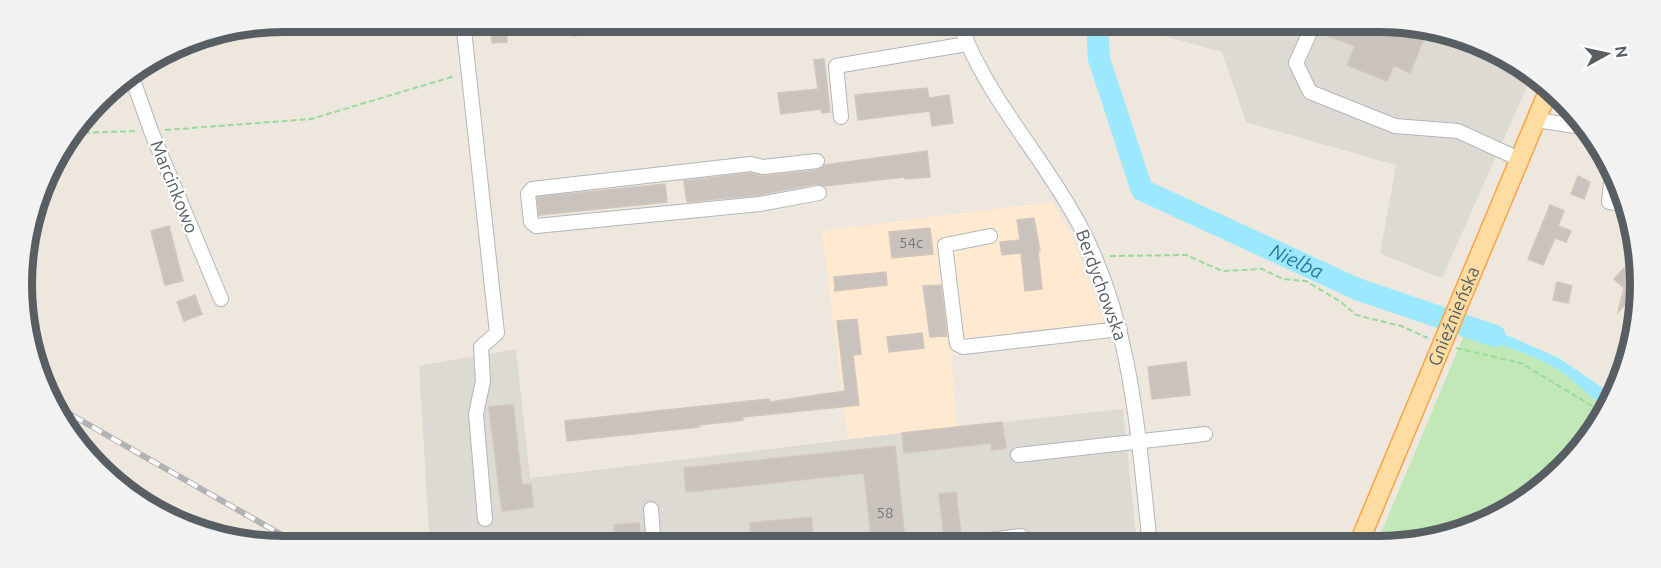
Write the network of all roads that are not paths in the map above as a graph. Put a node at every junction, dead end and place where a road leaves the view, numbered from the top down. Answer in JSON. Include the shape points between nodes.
{"nodes":[{"id":1,"x":464,"y":32,"type":"edge"},
{"id":2,"x":963,"y":32,"type":"edge"},
{"id":3,"x":1310,"y":32,"type":"edge"},
{"id":4,"x":967,"y":44,"type":"junction"},
{"id":5,"x":134,"y":81,"type":"edge"},
{"id":6,"x":1546,"y":96,"type":"edge"},
{"id":7,"x":841,"y":117,"type":"dead end"},
{"id":8,"x":1536,"y":120,"type":"junction"},
{"id":9,"x":1573,"y":126,"type":"edge"},
{"id":10,"x":1519,"y":159,"type":"junction"},
{"id":11,"x":817,"y":161,"type":"dead end"},
{"id":12,"x":1611,"y":188,"type":"edge"},
{"id":13,"x":819,"y":193,"type":"dead end"},
{"id":14,"x":1616,"y":203,"type":"edge"},
{"id":15,"x":990,"y":236,"type":"dead end"},
{"id":16,"x":221,"y":299,"type":"dead end"},
{"id":17,"x":1120,"y":329,"type":"junction"},
{"id":18,"x":1205,"y":434,"type":"dead end"},
{"id":19,"x":1139,"y":442,"type":"junction"},
{"id":20,"x":1018,"y":455,"type":"dead end"},
{"id":21,"x":651,"y":509,"type":"dead end"},
{"id":22,"x":484,"y":519,"type":"dead end"},
{"id":23,"x":653,"y":536,"type":"edge"},
{"id":24,"x":1149,"y":536,"type":"edge"},
{"id":25,"x":1362,"y":536,"type":"edge"}],
"edges":[{"from":1,"to":22,"type":"street","via":[[497,333],[481,347],[483,381],[476,414]]},
{"from":2,"to":4,"type":"street","name":"Berdychowska"},
{"from":3,"to":10,"type":"street","via":[[1296,63],[1310,92],[1395,126],[1458,131]]},
{"from":4,"to":7,"type":"street","via":[[836,66]]},
{"from":4,"to":17,"type":"street","name":"Berdychowska","via":[[995,97],[1067,202],[1094,256]]},
{"from":5,"to":16,"type":"street","name":"Marcinkowo"},
{"from":6,"to":8,"type":"main road","name":"Gnieźnieńska"},
{"from":8,"to":9,"type":"street"},
{"from":8,"to":10,"type":"main road","name":"Gnieźnieńska"},
{"from":10,"to":25,"type":"main road","name":"Gnieźnieńska","via":[[1457,309],[1447,343]]},
{"from":11,"to":13,"type":"street","via":[[763,167],[751,164],[531,189],[528,194],[531,222],[536,226],[760,204]]},
{"from":12,"to":14,"type":"street","via":[[1609,202]]},
{"from":15,"to":17,"type":"street","via":[[945,245],[957,344],[963,347]]},
{"from":17,"to":19,"type":"street","name":"Berdychowska"},
{"from":18,"to":19,"type":"street"},
{"from":19,"to":20,"type":"street"},
{"from":19,"to":24,"type":"street","name":"Berdychowska"},
{"from":21,"to":23,"type":"street"}]}
